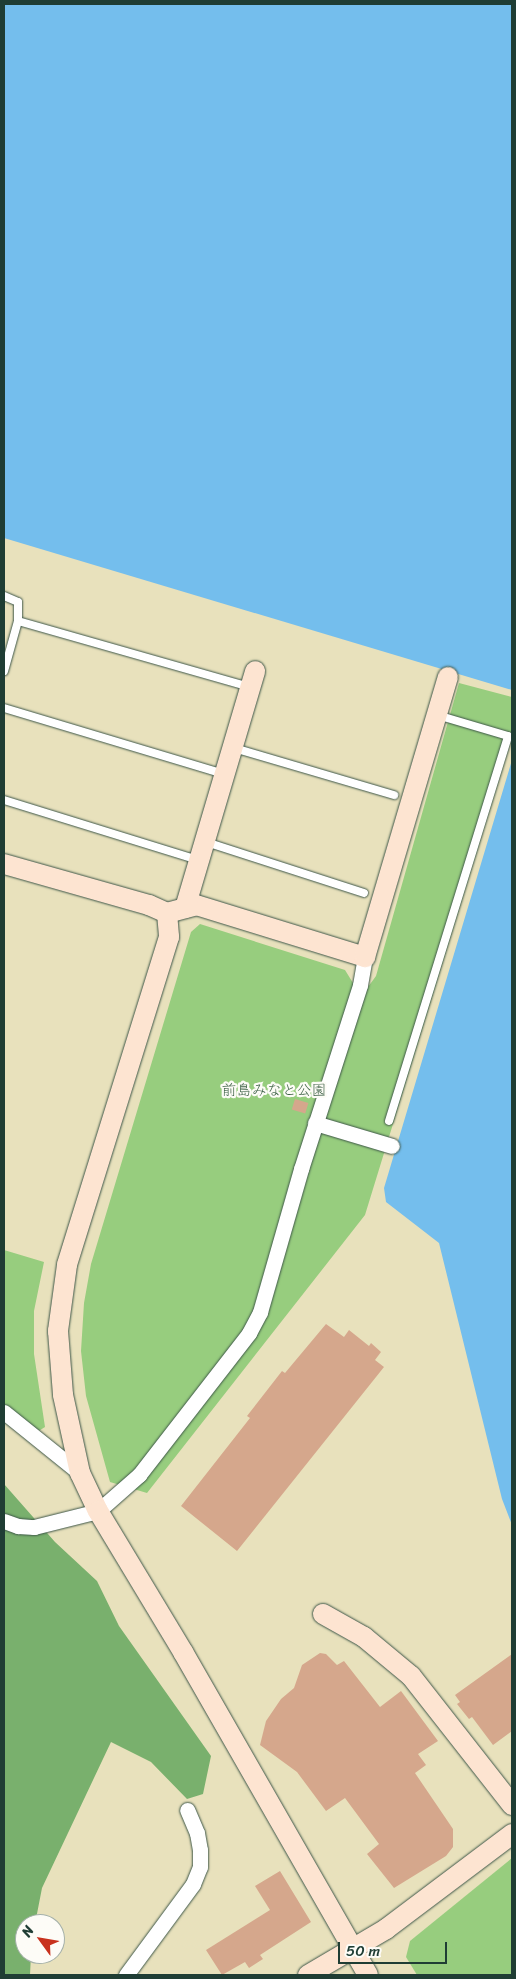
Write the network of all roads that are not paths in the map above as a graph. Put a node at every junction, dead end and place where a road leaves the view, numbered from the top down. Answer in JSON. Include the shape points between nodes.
{"nodes":[{"id":1,"x":4,"y":596,"type":"edge"},
{"id":2,"x":18,"y":621,"type":"junction"},
{"id":3,"x":4,"y":672,"type":"edge"},
{"id":4,"x":448,"y":677,"type":"dead end"},
{"id":5,"x":252,"y":679,"type":"joint"},
{"id":6,"x":4,"y":708,"type":"edge"},
{"id":7,"x":437,"y":715,"type":"junction"},
{"id":8,"x":232,"y":747,"type":"junction"},
{"id":9,"x":224,"y":774,"type":"junction"},
{"id":10,"x":394,"y":794,"type":"dead end"},
{"id":11,"x":4,"y":800,"type":"edge"},
{"id":12,"x":202,"y":851,"type":"junction"},
{"id":13,"x":4,"y":864,"type":"edge"},
{"id":14,"x":364,"y":893,"type":"dead end"},
{"id":15,"x":176,"y":910,"type":"junction"},
{"id":16,"x":365,"y":957,"type":"junction"},
{"id":17,"x":389,"y":1121,"type":"dead end"},
{"id":18,"x":316,"y":1124,"type":"junction"},
{"id":19,"x":392,"y":1146,"type":"dead end"},
{"id":20,"x":4,"y":1412,"type":"edge"},
{"id":21,"x":80,"y":1474,"type":"junction"},
{"id":22,"x":98,"y":1510,"type":"junction"},
{"id":23,"x":4,"y":1521,"type":"edge"},
{"id":24,"x":323,"y":1614,"type":"dead end"},
{"id":25,"x":512,"y":1805,"type":"edge"},
{"id":26,"x":187,"y":1810,"type":"dead end"},
{"id":27,"x":512,"y":1834,"type":"edge"},
{"id":28,"x":353,"y":1950,"type":"junction"},
{"id":29,"x":126,"y":1975,"type":"edge"},
{"id":30,"x":308,"y":1975,"type":"edge"},
{"id":31,"x":368,"y":1975,"type":"edge"}],
"edges":[{"from":1,"to":2,"type":"lane","via":[[18,602]]},
{"from":2,"to":3,"type":"lane"},
{"from":2,"to":5,"type":"lane"},
{"from":4,"to":7,"type":"street"},
{"from":5,"to":8,"type":"street"},
{"from":6,"to":9,"type":"lane"},
{"from":7,"to":16,"type":"street"},
{"from":7,"to":17,"type":"lane","via":[[508,736]]},
{"from":8,"to":9,"type":"street"},
{"from":8,"to":10,"type":"lane"},
{"from":9,"to":12,"type":"street"},
{"from":11,"to":12,"type":"lane"},
{"from":12,"to":14,"type":"lane"},
{"from":12,"to":15,"type":"street"},
{"from":13,"to":15,"type":"street"},
{"from":15,"to":16,"type":"street","via":[[196,905]]},
{"from":15,"to":21,"type":"street","via":[[67,1265],[58,1331],[63,1395]]},
{"from":16,"to":18,"type":"street","via":[[360,985]]},
{"from":18,"to":19,"type":"street"},
{"from":18,"to":22,"type":"street","via":[[260,1312],[249,1333],[139,1475]]},
{"from":20,"to":21,"type":"street"},
{"from":21,"to":22,"type":"street"},
{"from":22,"to":23,"type":"street","via":[[34,1527]]},
{"from":22,"to":28,"type":"street","via":[[174,1636]]},
{"from":24,"to":25,"type":"street","via":[[364,1637],[411,1676]]},
{"from":26,"to":29,"type":"street","via":[[197,1833],[200,1867],[193,1884]]},
{"from":27,"to":28,"type":"street"},
{"from":28,"to":30,"type":"street"},
{"from":28,"to":31,"type":"street"}]}
